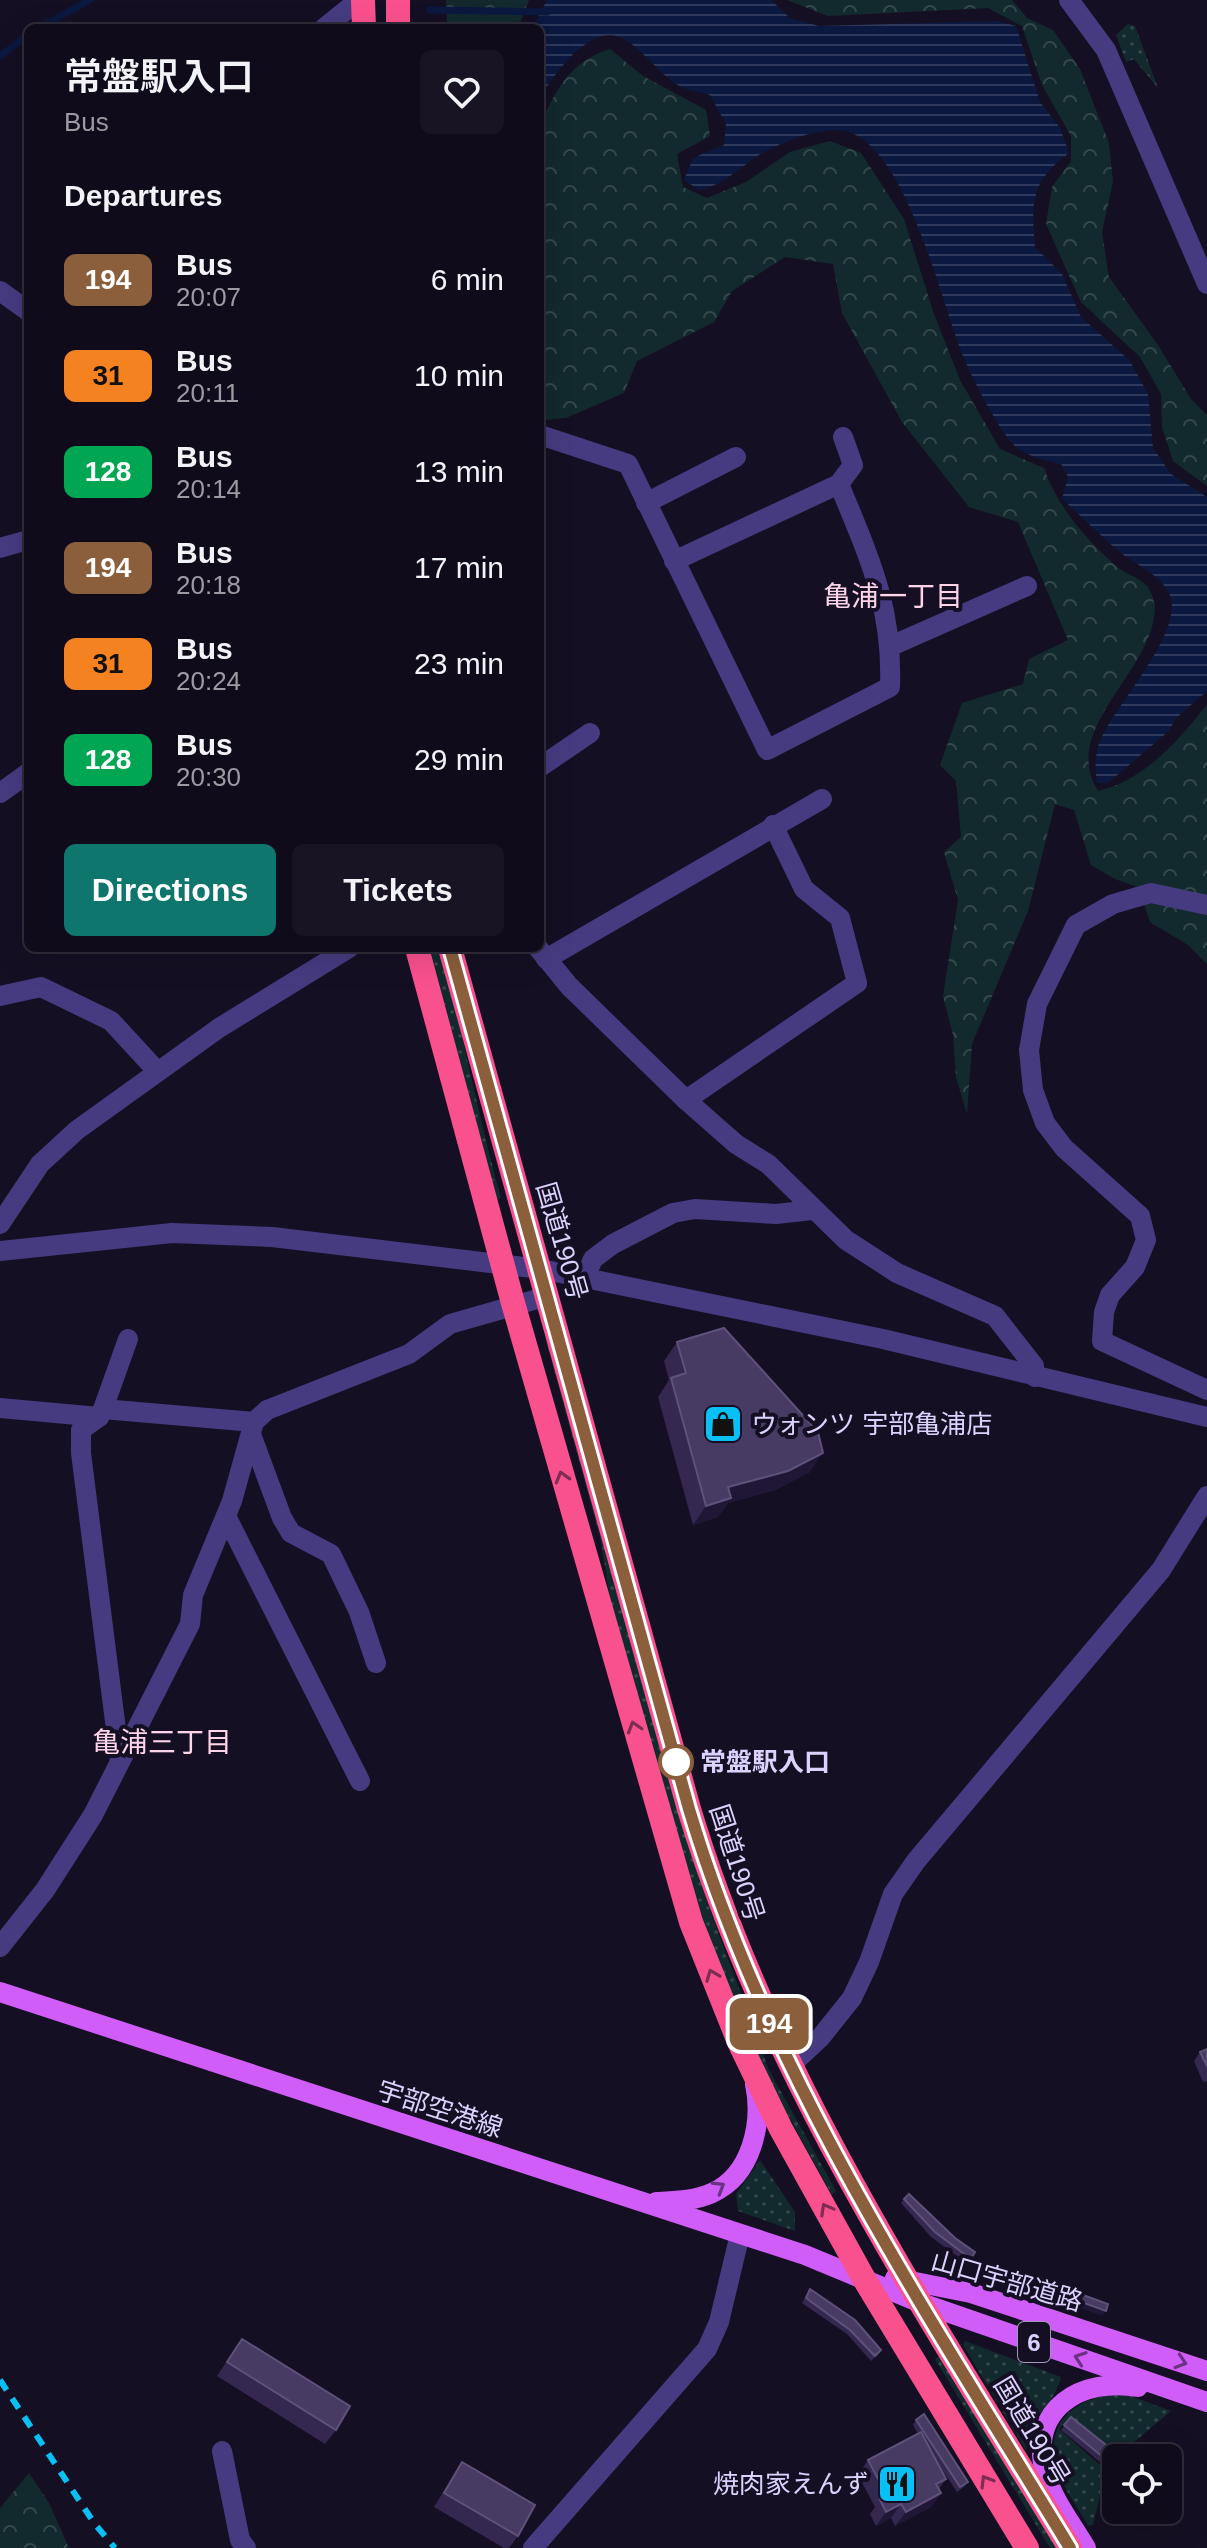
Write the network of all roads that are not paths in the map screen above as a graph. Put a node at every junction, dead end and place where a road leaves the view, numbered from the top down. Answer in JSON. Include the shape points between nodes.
{"nodes":[{"id":1,"x":361,"y":0,"type":"edge"},
{"id":2,"x":398,"y":0,"type":"edge"},
{"id":3,"x":1069,"y":0,"type":"edge"},
{"id":4,"x":329,"y":24,"type":"edge"},
{"id":5,"x":364,"y":24,"type":"edge"},
{"id":6,"x":398,"y":24,"type":"edge"},
{"id":7,"x":1207,"y":284,"type":"edge"},
{"id":8,"x":0,"y":291,"type":"edge"},
{"id":9,"x":24,"y":308,"type":"edge"},
{"id":10,"x":544,"y":436,"type":"edge"},
{"id":11,"x":843,"y":437,"type":"dead end"},
{"id":12,"x":736,"y":457,"type":"dead end"},
{"id":13,"x":839,"y":484,"type":"junction"},
{"id":14,"x":646,"y":503,"type":"junction"},
{"id":15,"x":24,"y":541,"type":"edge"},
{"id":16,"x":0,"y":548,"type":"edge"},
{"id":17,"x":674,"y":561,"type":"junction"},
{"id":18,"x":1027,"y":586,"type":"dead end"},
{"id":19,"x":891,"y":646,"type":"junction"},
{"id":20,"x":590,"y":733,"type":"dead end"},
{"id":21,"x":544,"y":764,"type":"edge"},
{"id":22,"x":24,"y":776,"type":"edge"},
{"id":23,"x":0,"y":793,"type":"edge"},
{"id":24,"x":822,"y":799,"type":"dead end"},
{"id":25,"x":773,"y":825,"type":"junction"},
{"id":26,"x":1207,"y":905,"type":"edge"},
{"id":27,"x":342,"y":952,"type":"edge"},
{"id":28,"x":418,"y":952,"type":"edge"},
{"id":29,"x":451,"y":952,"type":"edge"},
{"id":30,"x":542,"y":954,"type":"edge"},
{"id":31,"x":0,"y":996,"type":"edge"},
{"id":32,"x":157,"y":1071,"type":"junction"},
{"id":33,"x":686,"y":1100,"type":"junction"},
{"id":34,"x":812,"y":1210,"type":"junction"},
{"id":35,"x":0,"y":1224,"type":"edge"},
{"id":36,"x":0,"y":1251,"type":"edge"},
{"id":37,"x":504,"y":1267,"type":"junction"},
{"id":38,"x":541,"y":1269,"type":"junction"},
{"id":39,"x":585,"y":1277,"type":"junction"},
{"id":40,"x":548,"y":1296,"type":"junction"},
{"id":41,"x":513,"y":1303,"type":"junction"},
{"id":42,"x":128,"y":1339,"type":"dead end"},
{"id":43,"x":1035,"y":1377,"type":"junction"},
{"id":44,"x":1207,"y":1390,"type":"edge"},
{"id":45,"x":0,"y":1408,"type":"edge"},
{"id":46,"x":101,"y":1413,"type":"junction"},
{"id":47,"x":1207,"y":1417,"type":"edge"},
{"id":48,"x":253,"y":1429,"type":"junction"},
{"id":49,"x":1207,"y":1496,"type":"edge"},
{"id":50,"x":226,"y":1516,"type":"junction"},
{"id":51,"x":376,"y":1663,"type":"dead end"},
{"id":52,"x":120,"y":1761,"type":"junction"},
{"id":53,"x":360,"y":1781,"type":"dead end"},
{"id":54,"x":0,"y":1947,"type":"edge"},
{"id":55,"x":0,"y":1992,"type":"edge"},
{"id":56,"x":790,"y":2066,"type":"junction"},
{"id":57,"x":752,"y":2070,"type":"junction"},
{"id":58,"x":644,"y":2203,"type":"junction"},
{"id":59,"x":740,"y":2234,"type":"junction"},
{"id":60,"x":863,"y":2277,"type":"junction"},
{"id":61,"x":907,"y":2279,"type":"junction"},
{"id":62,"x":921,"y":2303,"type":"junction"},
{"id":63,"x":1207,"y":2371,"type":"edge"},
{"id":64,"x":1204,"y":2401,"type":"edge"},
{"id":65,"x":222,"y":2451,"type":"dead end"},
{"id":66,"x":246,"y":2548,"type":"edge"},
{"id":67,"x":533,"y":2548,"type":"edge"},
{"id":68,"x":1027,"y":2548,"type":"edge"},
{"id":69,"x":1070,"y":2548,"type":"edge"},
{"id":70,"x":1086,"y":2548,"type":"edge"}],
"edges":[{"from":1,"to":4,"type":"street"},
{"from":1,"to":5,"type":"highway"},
{"from":2,"to":6,"type":"highway"},
{"from":3,"to":7,"type":"street","via":[[1106,50]]},
{"from":8,"to":9,"type":"street"},
{"from":10,"to":14,"type":"street","via":[[628,464]]},
{"from":11,"to":13,"type":"street","via":[[853,465]]},
{"from":12,"to":14,"type":"street"},
{"from":13,"to":17,"type":"street"},
{"from":13,"to":19,"type":"street","via":[[878,578]]},
{"from":14,"to":17,"type":"street"},
{"from":15,"to":16,"type":"street"},
{"from":17,"to":19,"type":"street","via":[[767,750],[890,687]]},
{"from":18,"to":19,"type":"street"},
{"from":20,"to":21,"type":"street"},
{"from":22,"to":23,"type":"street"},
{"from":24,"to":25,"type":"street"},
{"from":25,"to":30,"type":"street","via":[[669,890]]},
{"from":25,"to":33,"type":"street","via":[[804,889],[840,918],[857,983]]},
{"from":26,"to":44,"type":"street","via":[[1151,893],[1113,904],[1076,925],[1037,1004],[1029,1050],[1033,1090],[1045,1123],[1064,1148],[1140,1216],[1146,1240],[1135,1267],[1110,1295],[1102,1341]]},
{"from":27,"to":32,"type":"street"},
{"from":28,"to":37,"type":"highway"},
{"from":29,"to":38,"type":"highway","name":"国道190号"},
{"from":30,"to":33,"type":"street"},
{"from":31,"to":32,"type":"street","via":[[41,987],[111,1021]]},
{"from":32,"to":35,"type":"street","via":[[40,1164]]},
{"from":33,"to":34,"type":"street","via":[[768,1164]]},
{"from":34,"to":39,"type":"street","via":[[673,1213],[613,1244],[593,1259]]},
{"from":34,"to":43,"type":"street","via":[[897,1273],[995,1316],[1034,1366]]},
{"from":36,"to":37,"type":"street","via":[[172,1233],[272,1237]]},
{"from":37,"to":38,"type":"street"},
{"from":37,"to":41,"type":"highway"},
{"from":38,"to":39,"type":"street"},
{"from":38,"to":40,"type":"highway","name":"国道190号"},
{"from":39,"to":43,"type":"street","via":[[883,1339]]},
{"from":40,"to":41,"type":"street"},
{"from":40,"to":56,"type":"highway","name":"国道190号","via":[[709,1876],[745,1971]]},
{"from":41,"to":48,"type":"street","via":[[450,1324],[409,1354],[267,1410]]},
{"from":57,"to":41,"type":"highway","one_way":true,"via":[[691,1922],[670,1855]]},
{"from":42,"to":46,"type":"street"},
{"from":43,"to":47,"type":"street"},
{"from":45,"to":46,"type":"street"},
{"from":46,"to":48,"type":"street"},
{"from":46,"to":52,"type":"street","via":[[81,1430],[81,1453]]},
{"from":48,"to":50,"type":"street"},
{"from":48,"to":51,"type":"street","via":[[282,1518],[291,1533],[331,1554]]},
{"from":49,"to":56,"type":"street","via":[[1161,1570],[916,1861],[893,1894],[852,1998]]},
{"from":50,"to":52,"type":"street","via":[[193,1595],[190,1624]]},
{"from":50,"to":53,"type":"street"},
{"from":52,"to":54,"type":"street","via":[[53,1878]]},
{"from":55,"to":58,"type":"main road","name":"宇部空港線"},
{"from":56,"to":61,"type":"highway","name":"国道190号"},
{"from":58,"to":57,"type":"main road","one_way":true,"via":[[713,2193],[744,2164],[758,2121]]},
{"from":60,"to":57,"type":"highway","one_way":true},
{"from":58,"to":59,"type":"main road","name":"宇部空港線"},
{"from":59,"to":60,"type":"main road","name":"宇部空港線"},
{"from":59,"to":67,"type":"street","via":[[719,2322],[707,2349]]},
{"from":60,"to":61,"type":"main road","name":"山口宇部道路","number":"6"},
{"from":60,"to":62,"type":"main road","name":"山口宇部道路","number":"6"},
{"from":68,"to":60,"type":"highway","one_way":true},
{"from":61,"to":62,"type":"highway","name":"国道190号"},
{"from":61,"to":63,"type":"main road","name":"山口宇部道路","number":"6","one_way":true,"via":[[971,2293]]},
{"from":64,"to":62,"type":"main road","name":"山口宇部道路","number":"6","one_way":true},
{"from":62,"to":69,"type":"highway","name":"国道190号"},
{"from":64,"to":70,"type":"main road","via":[[1120,2384],[1089,2387],[1055,2408],[1045,2433],[1044,2468]]},
{"from":65,"to":66,"type":"street"}]}
